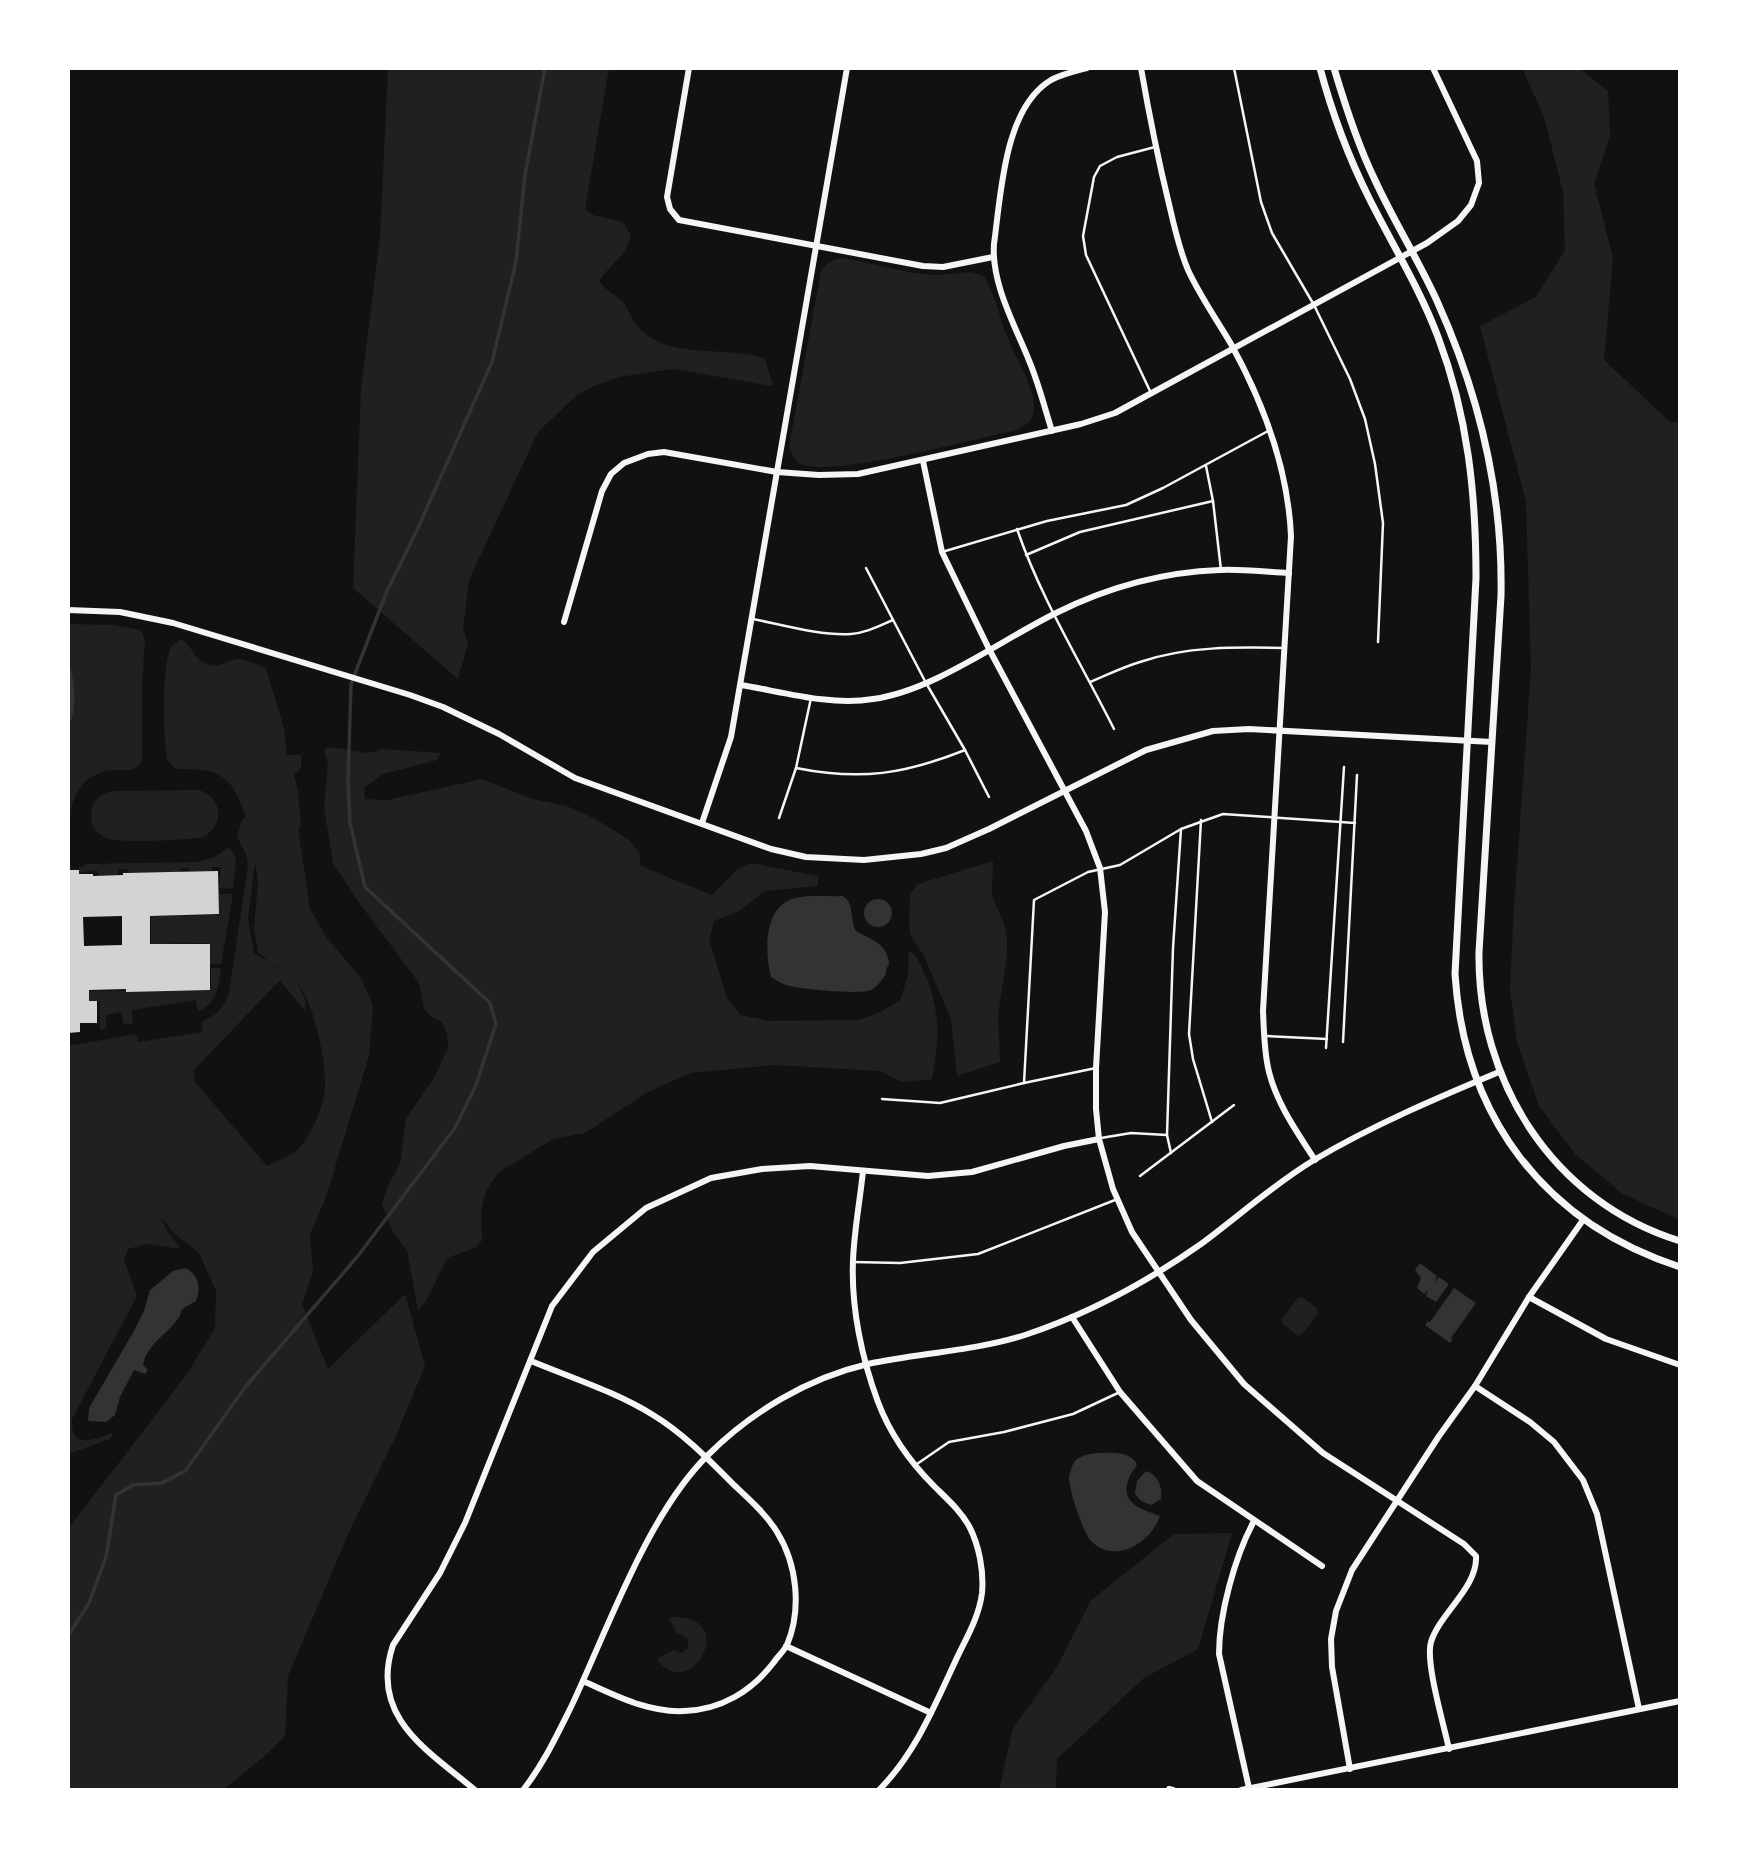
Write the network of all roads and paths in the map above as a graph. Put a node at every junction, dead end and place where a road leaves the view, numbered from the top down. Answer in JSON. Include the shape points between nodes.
{"nodes":[{"id":1,"x":689,"y":68,"type":"edge"},
{"id":2,"x":847,"y":68,"type":"edge"},
{"id":3,"x":1087,"y":68,"type":"edge"},
{"id":4,"x":1141,"y":68,"type":"edge"},
{"id":5,"x":1234,"y":68,"type":"edge"},
{"id":6,"x":1320,"y":68,"type":"edge"},
{"id":7,"x":1334,"y":68,"type":"edge"},
{"id":8,"x":1433,"y":68,"type":"edge"},
{"id":9,"x":1155,"y":147,"type":"junction"},
{"id":10,"x":816,"y":247,"type":"junction"},
{"id":11,"x":1414,"y":251,"type":"junction"},
{"id":12,"x":993,"y":257,"type":"junction"},
{"id":13,"x":1401,"y":257,"type":"junction"},
{"id":14,"x":1314,"y":305,"type":"junction"},
{"id":15,"x":1233,"y":348,"type":"junction"},
{"id":16,"x":1151,"y":394,"type":"junction"},
{"id":17,"x":1271,"y":430,"type":"junction"},
{"id":18,"x":1052,"y":431,"type":"junction"},
{"id":19,"x":923,"y":461,"type":"junction"},
{"id":20,"x":1205,"y":465,"type":"junction"},
{"id":21,"x":777,"y":472,"type":"junction"},
{"id":22,"x":1213,"y":501,"type":"junction"},
{"id":23,"x":1017,"y":529,"type":"junction"},
{"id":24,"x":942,"y":552,"type":"junction"},
{"id":25,"x":1026,"y":555,"type":"junction"},
{"id":26,"x":866,"y":568,"type":"dead end"},
{"id":27,"x":1221,"y":569,"type":"junction"},
{"id":28,"x":1289,"y":573,"type":"junction"},
{"id":29,"x":68,"y":610,"type":"edge"},
{"id":30,"x":1054,"y":614,"type":"junction"},
{"id":31,"x":753,"y":619,"type":"junction"},
{"id":32,"x":893,"y":620,"type":"junction"},
{"id":33,"x":564,"y":622,"type":"dead end"},
{"id":34,"x":1378,"y":642,"type":"dead end"},
{"id":35,"x":1284,"y":648,"type":"junction"},
{"id":36,"x":989,"y":649,"type":"junction"},
{"id":37,"x":1090,"y":682,"type":"junction"},
{"id":38,"x":926,"y":683,"type":"junction"},
{"id":39,"x":741,"y":685,"type":"junction"},
{"id":40,"x":812,"y":697,"type":"junction"},
{"id":41,"x":1114,"y":729,"type":"dead end"},
{"id":42,"x":1280,"y":730,"type":"junction"},
{"id":43,"x":1468,"y":741,"type":"junction"},
{"id":44,"x":1492,"y":742,"type":"junction"},
{"id":45,"x":965,"y":750,"type":"junction"},
{"id":46,"x":1344,"y":767,"type":"dead end"},
{"id":47,"x":796,"y":768,"type":"junction"},
{"id":48,"x":1357,"y":775,"type":"dead end"},
{"id":49,"x":1065,"y":791,"type":"junction"},
{"id":50,"x":989,"y":797,"type":"dead end"},
{"id":51,"x":1275,"y":817,"type":"junction"},
{"id":52,"x":779,"y":818,"type":"dead end"},
{"id":53,"x":1201,"y":820,"type":"junction"},
{"id":54,"x":1341,"y":822,"type":"junction"},
{"id":55,"x":702,"y":823,"type":"junction"},
{"id":56,"x":1355,"y":823,"type":"junction"},
{"id":57,"x":1181,"y":829,"type":"junction"},
{"id":58,"x":1100,"y":868,"type":"junction"},
{"id":59,"x":1264,"y":1035,"type":"junction"},
{"id":60,"x":1326,"y":1039,"type":"junction"},
{"id":61,"x":1343,"y":1042,"type":"dead end"},
{"id":62,"x":1326,"y":1048,"type":"dead end"},
{"id":63,"x":1096,"y":1068,"type":"junction"},
{"id":64,"x":1500,"y":1072,"type":"junction"},
{"id":65,"x":1476,"y":1082,"type":"junction"},
{"id":66,"x":1024,"y":1083,"type":"junction"},
{"id":67,"x":882,"y":1100,"type":"dead end"},
{"id":68,"x":1234,"y":1105,"type":"dead end"},
{"id":69,"x":1212,"y":1122,"type":"junction"},
{"id":70,"x":1167,"y":1135,"type":"junction"},
{"id":71,"x":1099,"y":1139,"type":"junction"},
{"id":72,"x":1171,"y":1153,"type":"junction"},
{"id":73,"x":1315,"y":1160,"type":"junction"},
{"id":74,"x":863,"y":1171,"type":"junction"},
{"id":75,"x":1140,"y":1176,"type":"dead end"},
{"id":76,"x":1117,"y":1199,"type":"junction"},
{"id":77,"x":1583,"y":1220,"type":"junction"},
{"id":78,"x":1680,"y":1241,"type":"edge"},
{"id":79,"x":853,"y":1262,"type":"junction"},
{"id":80,"x":1680,"y":1267,"type":"edge"},
{"id":81,"x":1157,"y":1273,"type":"junction"},
{"id":82,"x":1529,"y":1297,"type":"junction"},
{"id":83,"x":1072,"y":1317,"type":"junction"},
{"id":84,"x":531,"y":1361,"type":"junction"},
{"id":85,"x":867,"y":1365,"type":"junction"},
{"id":86,"x":1680,"y":1365,"type":"edge"},
{"id":87,"x":1475,"y":1386,"type":"junction"},
{"id":88,"x":1120,"y":1392,"type":"junction"},
{"id":89,"x":706,"y":1457,"type":"junction"},
{"id":90,"x":916,"y":1466,"type":"junction"},
{"id":91,"x":1397,"y":1499,"type":"junction"},
{"id":92,"x":1254,"y":1521,"type":"junction"},
{"id":93,"x":1322,"y":1566,"type":"dead end"},
{"id":94,"x":786,"y":1646,"type":"junction"},
{"id":95,"x":583,"y":1681,"type":"junction"},
{"id":96,"x":1680,"y":1701,"type":"edge"},
{"id":97,"x":1639,"y":1709,"type":"junction"},
{"id":98,"x":931,"y":1713,"type":"junction"},
{"id":99,"x":1449,"y":1749,"type":"junction"},
{"id":100,"x":1350,"y":1769,"type":"junction"},
{"id":101,"x":1245,"y":1789,"type":"edge"},
{"id":102,"x":475,"y":1790,"type":"edge"},
{"id":103,"x":523,"y":1790,"type":"edge"},
{"id":104,"x":879,"y":1790,"type":"edge"}],
"edges":[{"from":1,"to":10,"type":"street","via":[[667,197],[670,209],[689,224]]},
{"from":2,"to":10,"type":"street"},
{"from":3,"to":12,"type":"street","via":[[1051,79],[1023,109],[1012,132]]},
{"from":4,"to":9,"type":"street"},
{"from":5,"to":14,"type":"lane","via":[[1268,223]]},
{"from":6,"to":13,"type":"street","via":[[1353,163]]},
{"from":7,"to":11,"type":"street","via":[[1373,177]]},
{"from":8,"to":11,"type":"street","via":[[1477,162],[1479,183],[1471,205],[1458,221]]},
{"from":9,"to":15,"type":"street","via":[[1188,270]]},
{"from":9,"to":16,"type":"lane","via":[[1100,166],[1083,236],[1086,255]]},
{"from":10,"to":12,"type":"street","via":[[923,266],[943,267]]},
{"from":10,"to":21,"type":"street"},
{"from":11,"to":13,"type":"street"},
{"from":11,"to":44,"type":"street","via":[[1468,381],[1497,509],[1501,596]]},
{"from":12,"to":18,"type":"street"},
{"from":13,"to":14,"type":"street"},
{"from":13,"to":43,"type":"street","via":[[1448,364],[1474,485],[1476,578]]},
{"from":14,"to":15,"type":"street"},
{"from":14,"to":34,"type":"lane","via":[[1350,379],[1375,464],[1383,523]]},
{"from":15,"to":16,"type":"street"},
{"from":15,"to":17,"type":"street"},
{"from":16,"to":18,"type":"street","via":[[1115,413]]},
{"from":17,"to":20,"type":"lane"},
{"from":17,"to":28,"type":"street","via":[[1290,513]]},
{"from":18,"to":19,"type":"street"},
{"from":19,"to":21,"type":"street","via":[[858,474]]},
{"from":19,"to":24,"type":"street"},
{"from":20,"to":22,"type":"lane"},
{"from":20,"to":23,"type":"lane","via":[[1126,505]]},
{"from":21,"to":31,"type":"street"},
{"from":21,"to":33,"type":"street","via":[[664,452],[624,463],[602,491]]},
{"from":22,"to":25,"type":"lane","via":[[1080,532]]},
{"from":22,"to":27,"type":"lane"},
{"from":23,"to":24,"type":"lane"},
{"from":23,"to":25,"type":"lane"},
{"from":24,"to":36,"type":"street"},
{"from":25,"to":30,"type":"lane"},
{"from":26,"to":32,"type":"lane"},
{"from":27,"to":28,"type":"street"},
{"from":27,"to":30,"type":"street","via":[[1136,583]]},
{"from":28,"to":35,"type":"street"},
{"from":29,"to":55,"type":"street","via":[[146,616],[410,695],[499,734],[575,778]]},
{"from":30,"to":36,"type":"street"},
{"from":30,"to":37,"type":"lane"},
{"from":31,"to":32,"type":"lane","via":[[850,634]]},
{"from":31,"to":39,"type":"street"},
{"from":32,"to":38,"type":"lane"},
{"from":35,"to":37,"type":"lane","via":[[1189,651],[1142,661]]},
{"from":35,"to":42,"type":"street"},
{"from":36,"to":38,"type":"street"},
{"from":36,"to":49,"type":"street"},
{"from":37,"to":41,"type":"lane"},
{"from":38,"to":40,"type":"street","via":[[871,700]]},
{"from":38,"to":45,"type":"lane"},
{"from":39,"to":40,"type":"street"},
{"from":39,"to":55,"type":"street","via":[[731,737]]},
{"from":40,"to":47,"type":"lane"},
{"from":42,"to":43,"type":"street"},
{"from":42,"to":49,"type":"street","via":[[1213,731],[1182,738],[1146,750]]},
{"from":42,"to":51,"type":"street"},
{"from":43,"to":44,"type":"street"},
{"from":43,"to":65,"type":"street","via":[[1455,974],[1461,1032]]},
{"from":44,"to":64,"type":"street","via":[[1479,975],[1484,1020]]},
{"from":45,"to":47,"type":"lane","via":[[897,772],[829,775]]},
{"from":45,"to":50,"type":"lane"},
{"from":46,"to":54,"type":"lane"},
{"from":47,"to":52,"type":"lane"},
{"from":48,"to":56,"type":"lane"},
{"from":49,"to":55,"type":"street","via":[[946,848],[864,860],[771,849]]},
{"from":49,"to":58,"type":"street"},
{"from":51,"to":53,"type":"lane","via":[[1223,814]]},
{"from":51,"to":54,"type":"lane"},
{"from":51,"to":59,"type":"street"},
{"from":53,"to":57,"type":"lane"},
{"from":53,"to":69,"type":"lane","via":[[1189,1034]]},
{"from":54,"to":56,"type":"lane"},
{"from":54,"to":60,"type":"lane"},
{"from":56,"to":61,"type":"lane"},
{"from":57,"to":58,"type":"lane","via":[[1120,865]]},
{"from":57,"to":70,"type":"lane"},
{"from":58,"to":63,"type":"street","via":[[1105,912]]},
{"from":58,"to":66,"type":"lane","via":[[1034,900]]},
{"from":59,"to":60,"type":"lane"},
{"from":59,"to":73,"type":"street","via":[[1274,1089]]},
{"from":60,"to":62,"type":"lane"},
{"from":63,"to":66,"type":"lane"},
{"from":63,"to":71,"type":"street"},
{"from":64,"to":65,"type":"street"},
{"from":64,"to":78,"type":"street","via":[[1528,1128],[1569,1175],[1620,1213]]},
{"from":65,"to":73,"type":"street","via":[[1390,1119]]},
{"from":65,"to":77,"type":"street","via":[[1518,1156]]},
{"from":66,"to":67,"type":"lane","via":[[940,1103]]},
{"from":68,"to":69,"type":"lane"},
{"from":69,"to":72,"type":"lane"},
{"from":70,"to":71,"type":"lane","via":[[1131,1133]]},
{"from":70,"to":72,"type":"lane"},
{"from":71,"to":74,"type":"street","via":[[972,1172],[928,1176]]},
{"from":71,"to":76,"type":"street"},
{"from":72,"to":75,"type":"lane"},
{"from":73,"to":81,"type":"street"},
{"from":74,"to":79,"type":"street"},
{"from":74,"to":84,"type":"street","via":[[810,1166],[762,1169],[711,1178],[646,1208],[593,1252],[563,1290]]},
{"from":76,"to":79,"type":"lane","via":[[978,1254],[900,1263]]},
{"from":76,"to":81,"type":"street"},
{"from":77,"to":80,"type":"street","via":[[1652,1258]]},
{"from":77,"to":82,"type":"street"},
{"from":79,"to":85,"type":"street"},
{"from":81,"to":83,"type":"street"},
{"from":81,"to":91,"type":"street","via":[[1244,1384],[1324,1453]]},
{"from":82,"to":86,"type":"street","via":[[1606,1339]]},
{"from":82,"to":87,"type":"street"},
{"from":83,"to":85,"type":"street","via":[[981,1346]]},
{"from":83,"to":88,"type":"street"},
{"from":84,"to":89,"type":"street","via":[[655,1416]]},
{"from":84,"to":102,"type":"street","via":[[465,1523],[440,1573],[393,1645],[388,1667],[388,1691],[401,1725]]},
{"from":85,"to":89,"type":"street","via":[[835,1374],[775,1402]]},
{"from":85,"to":90,"type":"street","via":[[888,1426]]},
{"from":87,"to":91,"type":"street"},
{"from":87,"to":97,"type":"street","via":[[1554,1442],[1583,1480],[1597,1514]]},
{"from":88,"to":90,"type":"lane","via":[[1073,1414],[949,1442]]},
{"from":88,"to":92,"type":"street","via":[[1197,1481]]},
{"from":89,"to":94,"type":"street","via":[[765,1516],[787,1552],[796,1600]]},
{"from":89,"to":95,"type":"street","via":[[653,1532]]},
{"from":90,"to":98,"type":"street","via":[[969,1526],[982,1576],[976,1618]]},
{"from":91,"to":99,"type":"street","via":[[1476,1556],[1474,1572],[1435,1633],[1429,1653]]},
{"from":91,"to":100,"type":"street","via":[[1352,1570],[1331,1639]]},
{"from":92,"to":93,"type":"street"},
{"from":92,"to":101,"type":"street","via":[[1238,1562],[1219,1638]]},
{"from":94,"to":95,"type":"street","via":[[762,1677],[742,1693],[703,1710],[660,1710]]},
{"from":94,"to":98,"type":"street"},
{"from":95,"to":103,"type":"street","via":[[552,1746]]},
{"from":96,"to":97,"type":"street"},
{"from":97,"to":99,"type":"street"},
{"from":98,"to":104,"type":"street","via":[[906,1758]]},
{"from":99,"to":100,"type":"street"},
{"from":100,"to":101,"type":"street"}]}
